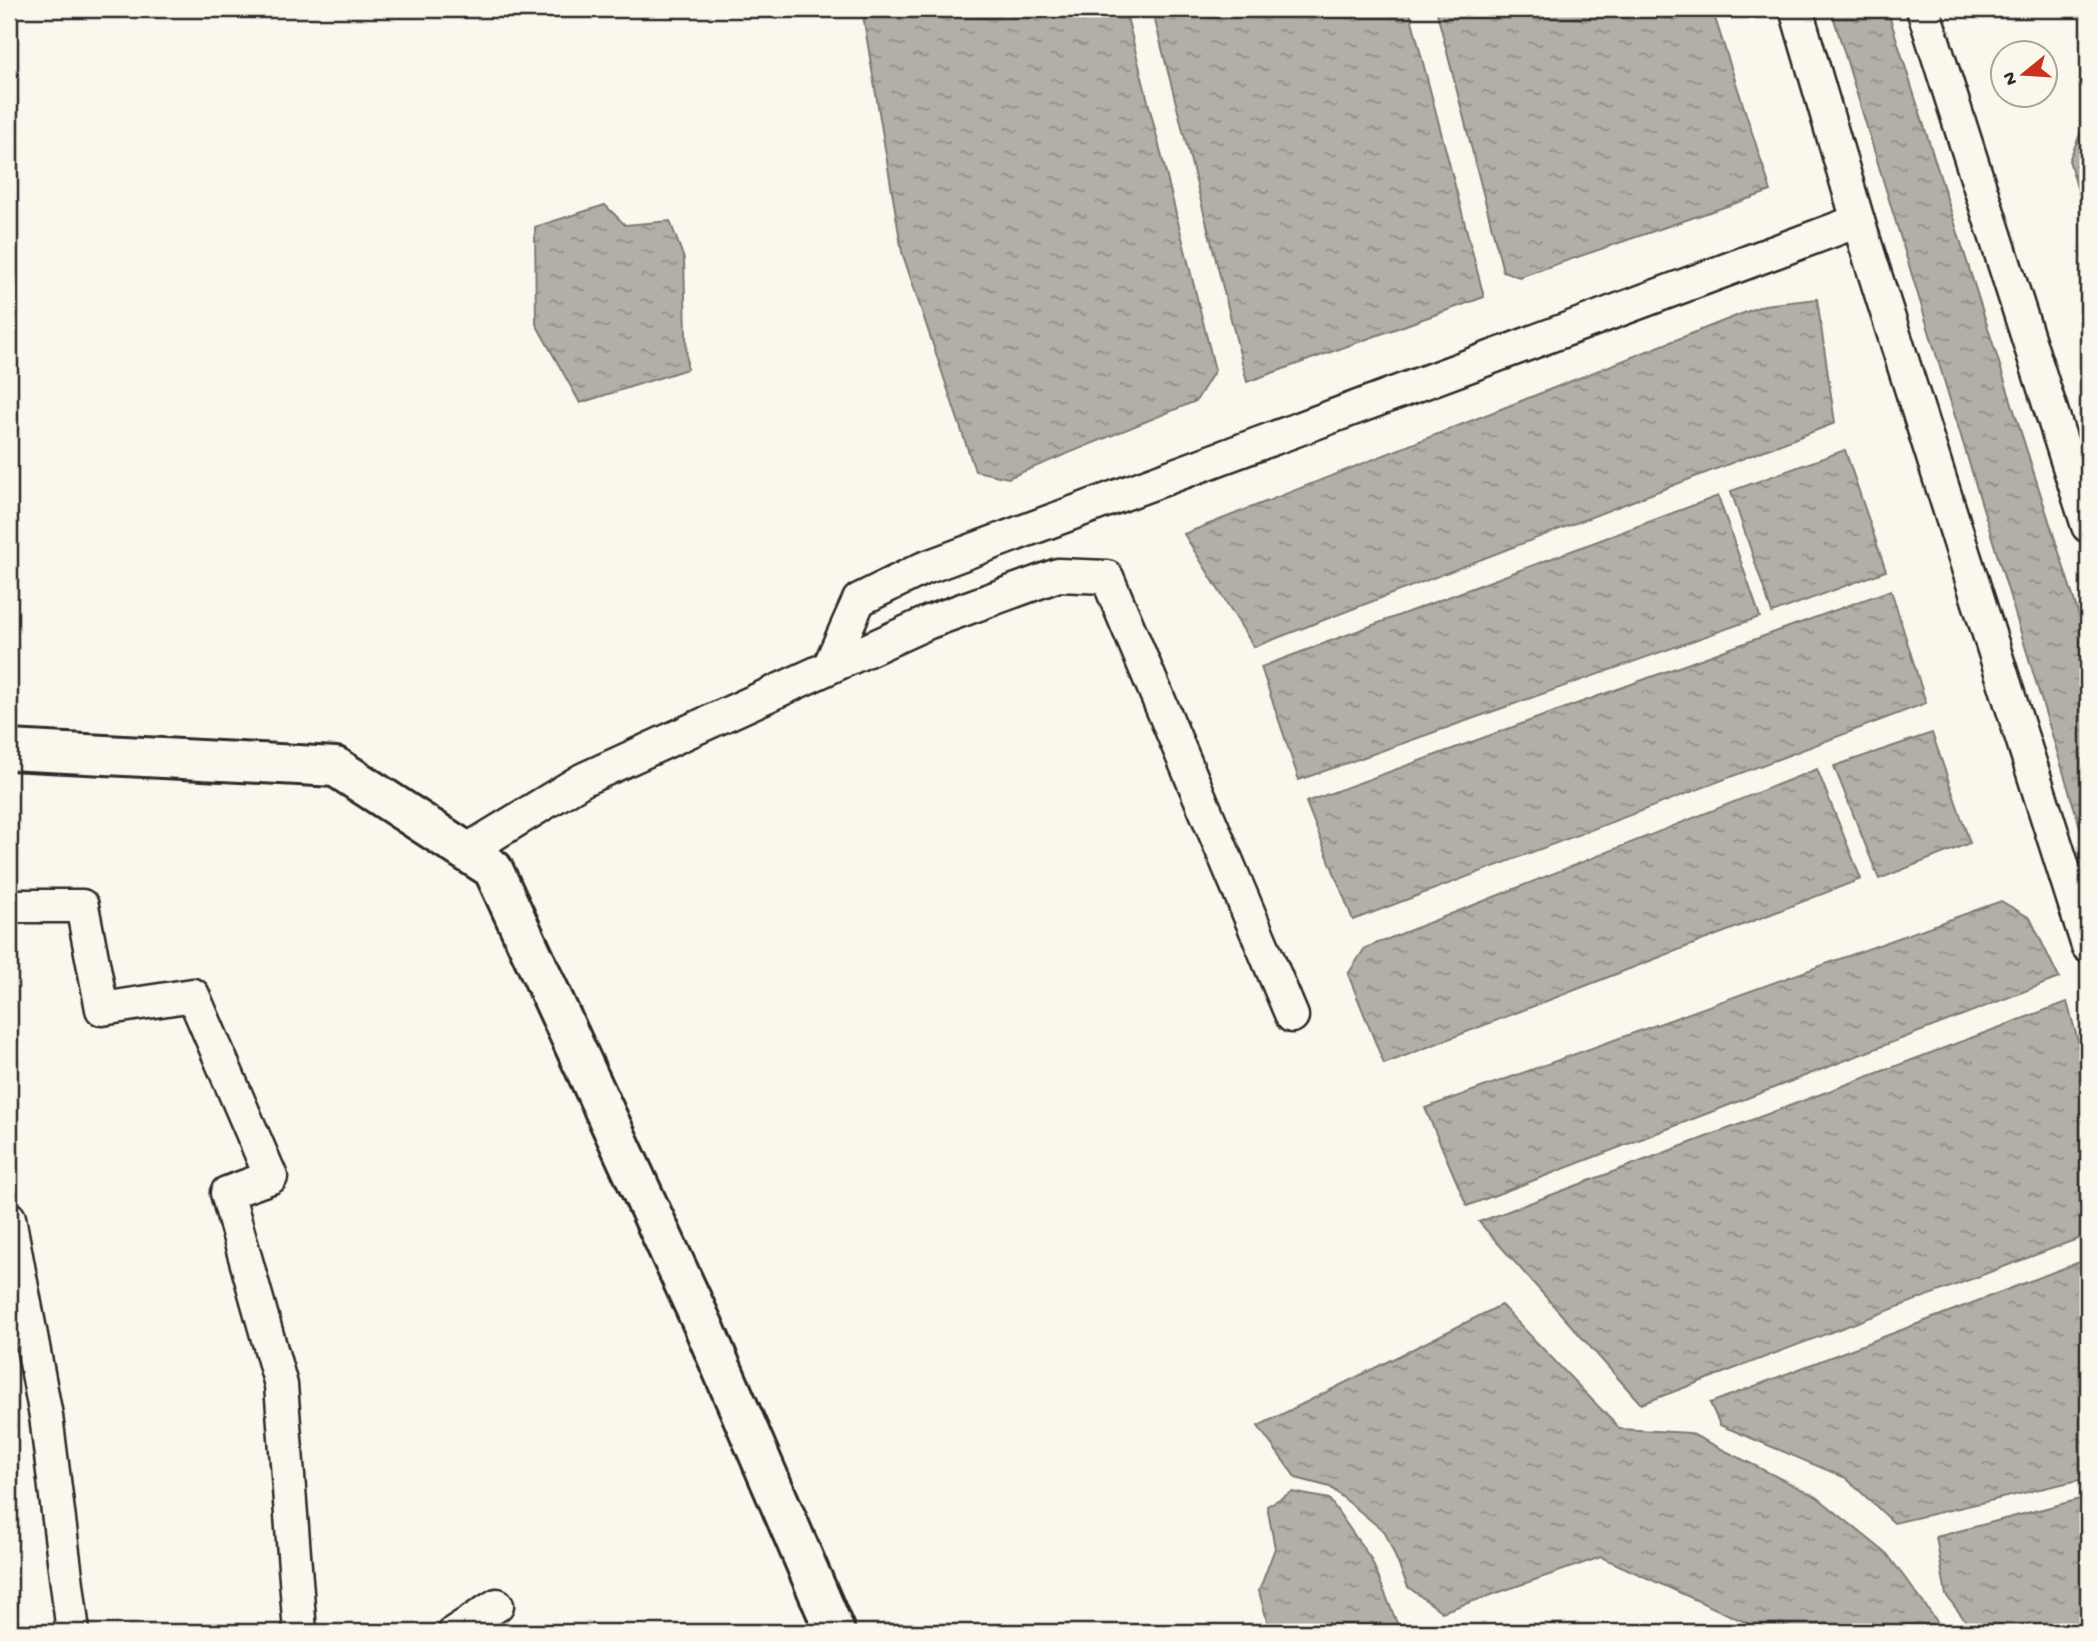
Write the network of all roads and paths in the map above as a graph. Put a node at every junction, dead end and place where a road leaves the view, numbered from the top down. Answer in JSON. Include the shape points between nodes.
{"nodes":[{"id":1,"x":1796,"y":9,"type":"edge"},
{"id":2,"x":1923,"y":9,"type":"edge"},
{"id":3,"x":1858,"y":221,"type":"junction"},
{"id":4,"x":2088,"y":526,"type":"edge"},
{"id":5,"x":829,"y":667,"type":"junction"},
{"id":6,"x":9,"y":750,"type":"edge"},
{"id":7,"x":466,"y":851,"type":"junction"},
{"id":8,"x":9,"y":906,"type":"edge"},
{"id":9,"x":2088,"y":946,"type":"edge"},
{"id":10,"x":1292,"y":1016,"type":"dead end"},
{"id":11,"x":9,"y":1219,"type":"edge"},
{"id":12,"x":497,"y":1605,"type":"dead end"},
{"id":13,"x":73,"y":1632,"type":"edge"},
{"id":14,"x":300,"y":1632,"type":"edge"},
{"id":15,"x":455,"y":1632,"type":"edge"},
{"id":16,"x":835,"y":1632,"type":"edge"}],
"edges":[{"from":1,"to":3,"type":"street"},
{"from":2,"to":4,"type":"street"},
{"from":3,"to":5,"type":"street","via":[[922,569],[859,600]]},
{"from":3,"to":9,"type":"street"},
{"from":5,"to":7,"type":"street","via":[[584,779]]},
{"from":5,"to":10,"type":"street","via":[[929,621],[1058,575],[1107,577]]},
{"from":6,"to":7,"type":"street","via":[[336,767]]},
{"from":7,"to":16,"type":"street","via":[[493,869],[704,1327]]},
{"from":8,"to":14,"type":"street","via":[[82,906],[102,1009],[193,995],[271,1177],[227,1193],[281,1385]]},
{"from":11,"to":13,"type":"street","via":[[46,1416]]},
{"from":12,"to":15,"type":"street"}]}
